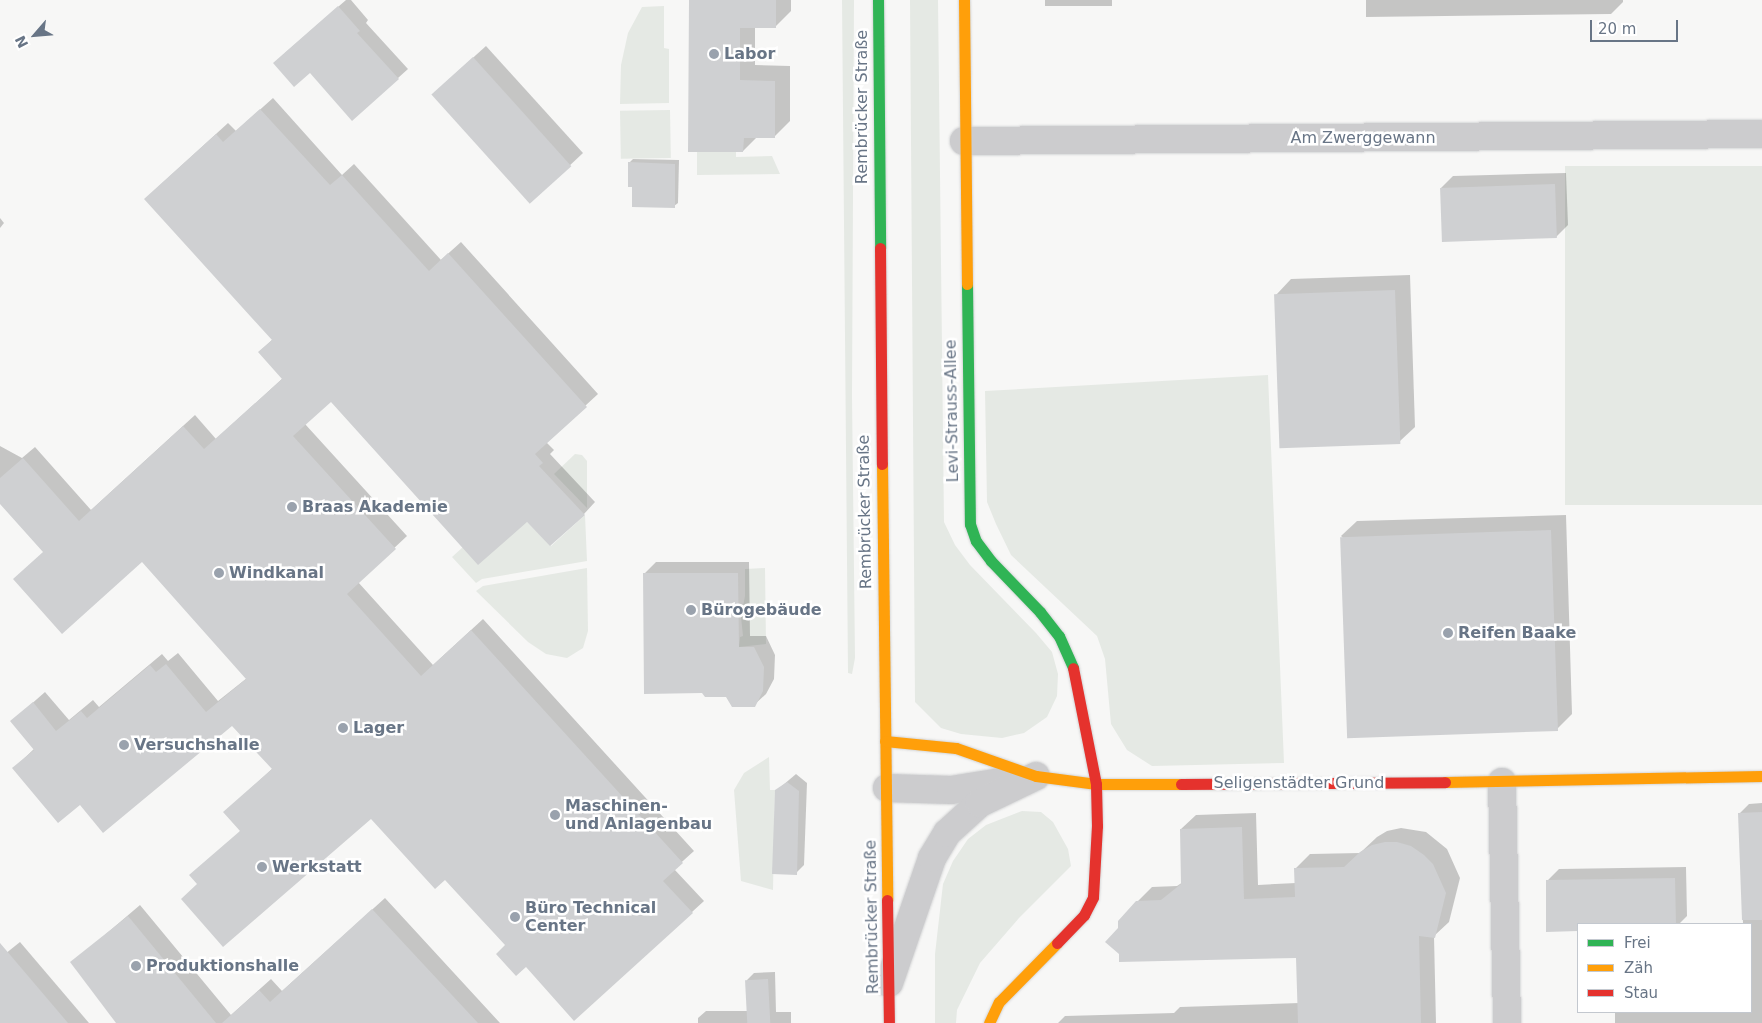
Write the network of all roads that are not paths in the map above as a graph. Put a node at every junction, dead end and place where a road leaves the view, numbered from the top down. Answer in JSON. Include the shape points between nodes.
{"nodes":[{"id":1,"x":878,"y":0,"type":"edge"},
{"id":2,"x":964,"y":0,"type":"edge"},
{"id":3,"x":1762,"y":134,"type":"edge"},
{"id":4,"x":964,"y":141,"type":"junction"},
{"id":5,"x":885,"y":741,"type":"junction"},
{"id":6,"x":1036,"y":776,"type":"junction"},
{"id":7,"x":1762,"y":776,"type":"edge"},
{"id":8,"x":1502,"y":782,"type":"junction"},
{"id":9,"x":1096,"y":784,"type":"junction"},
{"id":10,"x":887,"y":788,"type":"junction"},
{"id":11,"x":889,"y":984,"type":"junction"},
{"id":12,"x":889,"y":1023,"type":"edge"},
{"id":13,"x":989,"y":1023,"type":"edge"},
{"id":14,"x":1507,"y":1023,"type":"edge"}],
"edges":[{"from":1,"to":5,"type":"street","name":"Rembrücker Straße"},
{"from":2,"to":4,"type":"street","name":"Levi-Strauss-Allee"},
{"from":3,"to":4,"type":"street","name":"Am Zwerggewann"},
{"from":4,"to":9,"type":"street","name":"Levi-Strauss-Allee","via":[[970,524],[976,541],[991,561],[1040,612],[1070,657]]},
{"from":5,"to":6,"type":"street","name":"Seligenstädter Grund","via":[[956,748]]},
{"from":5,"to":10,"type":"street","name":"Rembrücker Straße"},
{"from":6,"to":9,"type":"street","name":"Seligenstädter Grund"},
{"from":6,"to":10,"type":"street","via":[[952,790]]},
{"from":6,"to":11,"type":"street","via":[[980,803],[947,833],[932,858]]},
{"from":7,"to":8,"type":"street","name":"Seligenstädter Grund"},
{"from":8,"to":9,"type":"street","name":"Seligenstädter Grund"},
{"from":8,"to":14,"type":"street"},
{"from":9,"to":13,"type":"street","via":[[1097,853],[1093,897],[1084,915],[999,1002]]},
{"from":10,"to":11,"type":"street","name":"Rembrücker Straße"},
{"from":11,"to":12,"type":"street","name":"Rembrücker Straße"}]}
